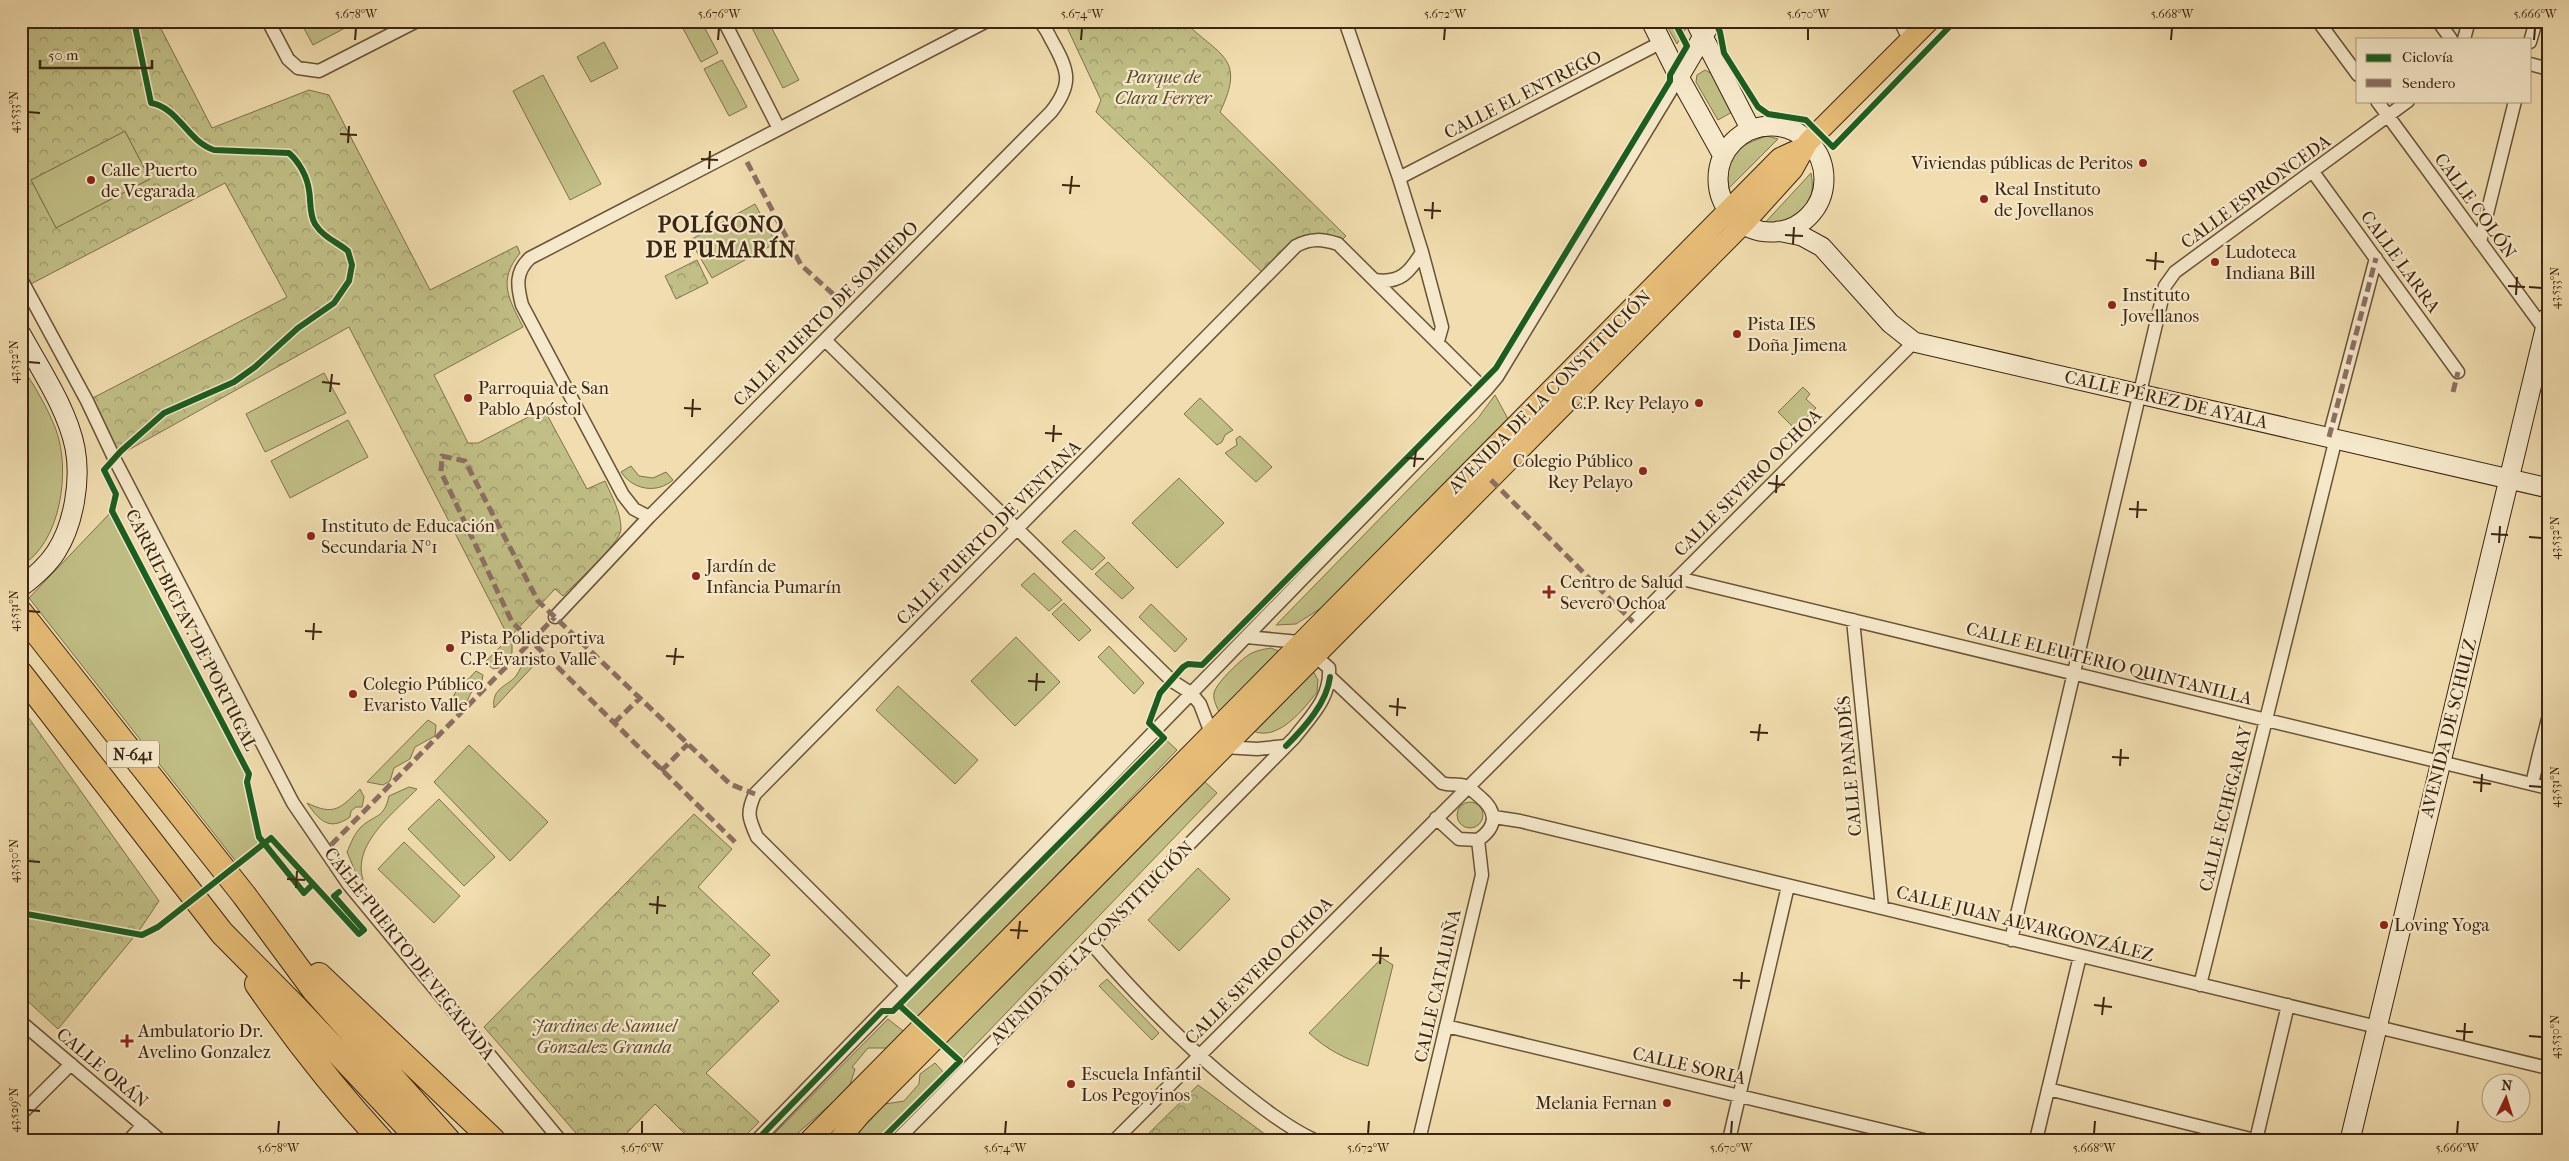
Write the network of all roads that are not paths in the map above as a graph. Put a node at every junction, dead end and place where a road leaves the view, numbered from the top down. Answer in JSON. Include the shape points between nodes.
{"nodes":[{"id":1,"x":268,"y":21,"type":"edge"},
{"id":2,"x":417,"y":21,"type":"edge"},
{"id":3,"x":724,"y":21,"type":"edge"},
{"id":4,"x":987,"y":21,"type":"edge"},
{"id":5,"x":1038,"y":21,"type":"edge"},
{"id":6,"x":1346,"y":21,"type":"edge"},
{"id":7,"x":1650,"y":21,"type":"edge"},
{"id":8,"x":1712,"y":21,"type":"edge"},
{"id":9,"x":1900,"y":21,"type":"edge"},
{"id":10,"x":1929,"y":21,"type":"edge"},
{"id":11,"x":2318,"y":21,"type":"edge"},
{"id":12,"x":2438,"y":21,"type":"edge"},
{"id":13,"x":2469,"y":21,"type":"edge"},
{"id":14,"x":2536,"y":21,"type":"edge"},
{"id":15,"x":1699,"y":30,"type":"edge"},
{"id":16,"x":2450,"y":38,"type":"edge"},
{"id":17,"x":2464,"y":38,"type":"edge"},
{"id":18,"x":2531,"y":38,"type":"edge"},
{"id":19,"x":1910,"y":41,"type":"junction"},
{"id":20,"x":1662,"y":42,"type":"junction"},
{"id":21,"x":2532,"y":64,"type":"edge"},
{"id":22,"x":2548,"y":68,"type":"edge"},
{"id":23,"x":2356,"y":72,"type":"edge"},
{"id":24,"x":1679,"y":77,"type":"junction"},
{"id":25,"x":2378,"y":102,"type":"edge"},
{"id":26,"x":2407,"y":102,"type":"edge"},
{"id":27,"x":2515,"y":102,"type":"edge"},
{"id":28,"x":2388,"y":117,"type":"junction"},
{"id":29,"x":778,"y":127,"type":"junction"},
{"id":30,"x":1751,"y":130,"type":"junction"},
{"id":31,"x":1806,"y":144,"type":"junction"},
{"id":32,"x":1723,"y":156,"type":"junction"},
{"id":33,"x":2313,"y":172,"type":"junction"},
{"id":34,"x":1400,"y":178,"type":"junction"},
{"id":35,"x":1818,"y":204,"type":"junction"},
{"id":36,"x":1736,"y":218,"type":"junction"},
{"id":37,"x":1778,"y":231,"type":"junction"},
{"id":38,"x":2480,"y":242,"type":"junction"},
{"id":39,"x":1822,"y":247,"type":"junction"},
{"id":40,"x":1422,"y":252,"type":"junction"},
{"id":41,"x":2376,"y":258,"type":"junction"},
{"id":42,"x":21,"y":280,"type":"edge"},
{"id":43,"x":1375,"y":280,"type":"junction"},
{"id":44,"x":2546,"y":324,"type":"edge"},
{"id":45,"x":21,"y":334,"type":"edge"},
{"id":46,"x":825,"y":340,"type":"junction"},
{"id":47,"x":1438,"y":341,"type":"junction"},
{"id":48,"x":1914,"y":342,"type":"junction"},
{"id":49,"x":2458,"y":372,"type":"dead end"},
{"id":50,"x":1487,"y":389,"type":"junction"},
{"id":51,"x":2138,"y":395,"type":"junction"},
{"id":52,"x":2333,"y":438,"type":"junction"},
{"id":53,"x":2509,"y":479,"type":"junction"},
{"id":54,"x":2548,"y":488,"type":"edge"},
{"id":55,"x":649,"y":518,"type":"junction"},
{"id":56,"x":1018,"y":529,"type":"junction"},
{"id":57,"x":1678,"y":578,"type":"junction"},
{"id":58,"x":21,"y":587,"type":"edge"},
{"id":59,"x":21,"y":613,"type":"edge"},
{"id":60,"x":555,"y":617,"type":"dead end"},
{"id":61,"x":1853,"y":620,"type":"junction"},
{"id":62,"x":1247,"y":637,"type":"junction"},
{"id":63,"x":1299,"y":642,"type":"junction"},
{"id":64,"x":1316,"y":656,"type":"junction"},
{"id":65,"x":2075,"y":673,"type":"junction"},
{"id":66,"x":21,"y":674,"type":"edge"},
{"id":67,"x":1330,"y":677,"type":"junction"},
{"id":68,"x":1191,"y":693,"type":"junction"},
{"id":69,"x":2266,"y":719,"type":"junction"},
{"id":70,"x":2548,"y":719,"type":"edge"},
{"id":71,"x":1218,"y":740,"type":"junction"},
{"id":72,"x":1286,"y":746,"type":"junction"},
{"id":73,"x":2544,"y":755,"type":"edge"},
{"id":74,"x":2441,"y":761,"type":"junction"},
{"id":75,"x":2532,"y":784,"type":"junction"},
{"id":76,"x":1467,"y":786,"type":"junction"},
{"id":77,"x":2548,"y":788,"type":"edge"},
{"id":78,"x":1494,"y":817,"type":"junction"},
{"id":79,"x":1432,"y":822,"type":"junction"},
{"id":80,"x":1478,"y":840,"type":"junction"},
{"id":81,"x":1788,"y":886,"type":"junction"},
{"id":82,"x":244,"y":896,"type":"junction"},
{"id":83,"x":1882,"y":908,"type":"junction"},
{"id":84,"x":222,"y":933,"type":"junction"},
{"id":85,"x":2011,"y":940,"type":"junction"},
{"id":86,"x":1091,"y":943,"type":"junction"},
{"id":87,"x":2080,"y":956,"type":"junction"},
{"id":88,"x":2200,"y":985,"type":"junction"},
{"id":89,"x":907,"y":986,"type":"junction"},
{"id":90,"x":2288,"y":1006,"type":"junction"},
{"id":91,"x":21,"y":1022,"type":"edge"},
{"id":92,"x":1446,"y":1026,"type":"junction"},
{"id":93,"x":2377,"y":1026,"type":"junction"},
{"id":94,"x":1199,"y":1056,"type":"junction"},
{"id":95,"x":71,"y":1064,"type":"junction"},
{"id":96,"x":2548,"y":1068,"type":"edge"},
{"id":97,"x":2048,"y":1089,"type":"junction"},
{"id":98,"x":1739,"y":1096,"type":"junction"},
{"id":99,"x":847,"y":1100,"type":"junction"},
{"id":100,"x":21,"y":1114,"type":"edge"},
{"id":101,"x":143,"y":1125,"type":"junction"},
{"id":102,"x":129,"y":1140,"type":"edge"},
{"id":103,"x":160,"y":1140,"type":"edge"},
{"id":104,"x":381,"y":1140,"type":"edge"},
{"id":105,"x":420,"y":1140,"type":"edge"},
{"id":106,"x":448,"y":1140,"type":"edge"},
{"id":107,"x":493,"y":1140,"type":"edge"},
{"id":108,"x":560,"y":1140,"type":"edge"},
{"id":109,"x":757,"y":1140,"type":"edge"},
{"id":110,"x":798,"y":1140,"type":"edge"},
{"id":111,"x":810,"y":1140,"type":"edge"},
{"id":112,"x":839,"y":1140,"type":"edge"},
{"id":113,"x":898,"y":1140,"type":"edge"},
{"id":114,"x":1115,"y":1140,"type":"edge"},
{"id":115,"x":1314,"y":1140,"type":"edge"},
{"id":116,"x":1419,"y":1140,"type":"edge"},
{"id":117,"x":1729,"y":1140,"type":"edge"},
{"id":118,"x":1924,"y":1140,"type":"edge"},
{"id":119,"x":2036,"y":1140,"type":"edge"},
{"id":120,"x":2256,"y":1140,"type":"edge"},
{"id":121,"x":2350,"y":1140,"type":"edge"}],
"edges":[{"from":1,"to":2,"type":"street","via":[[288,59],[298,68],[319,71]]},
{"from":3,"to":29,"type":"street"},
{"from":4,"to":29,"type":"street"},
{"from":5,"to":46,"type":"street","name":"CALLE PUERTO DE SOMIEDO","via":[[1063,60],[1068,81],[1063,96],[1051,112]]},
{"from":6,"to":34,"type":"street"},
{"from":7,"to":20,"type":"street"},
{"from":8,"to":15,"type":"street"},
{"from":9,"to":19,"type":"street"},
{"from":10,"to":19,"type":"main road","name":"AVENIDA DE LA CONSTITUCIÓN"},
{"from":11,"to":23,"type":"street"},
{"from":12,"to":16,"type":"street"},
{"from":13,"to":17,"type":"street"},
{"from":14,"to":18,"type":"street"},
{"from":15,"to":24,"type":"street"},
{"from":15,"to":30,"type":"street"},
{"from":19,"to":31,"type":"main road","name":"AVENIDA DE LA CONSTITUCIÓN"},
{"from":20,"to":24,"type":"street"},
{"from":20,"to":34,"type":"street","name":"CALLE EL ENTREGO"},
{"from":21,"to":22,"type":"street"},
{"from":24,"to":32,"type":"street"},
{"from":24,"to":50,"type":"street"},
{"from":25,"to":28,"type":"street","name":"CALLE COLÓN"},
{"from":26,"to":28,"type":"street","name":"CALLE ESPRONCEDA"},
{"from":27,"to":38,"type":"street"},
{"from":28,"to":33,"type":"street","name":"CALLE ESPRONCEDA"},
{"from":28,"to":38,"type":"street","name":"CALLE COLÓN"},
{"from":29,"to":55,"type":"street","via":[[530,258],[519,270],[517,279],[522,305],[613,479],[634,509]]},
{"from":30,"to":31,"type":"street","via":[[1764,126],[1785,128],[1797,132]]},
{"from":30,"to":32,"type":"street","via":[[1730,146]]},
{"from":31,"to":35,"type":"street","via":[[1818,154],[1824,173]]},
{"from":31,"to":36,"type":"main road","name":"AVENIDA DE LA CONSTITUCIÓN","via":[[1780,158]]},
{"from":32,"to":36,"type":"street","via":[[1718,174],[1719,188]]},
{"from":33,"to":41,"type":"street","name":"CALLE LARRA"},
{"from":33,"to":51,"type":"street","name":"CALLE ESPRONCEDA","via":[[2170,278],[2165,286]]},
{"from":34,"to":40,"type":"street"},
{"from":35,"to":37,"type":"street","via":[[1804,222]]},
{"from":35,"to":39,"type":"street","via":[[1817,231]]},
{"from":36,"to":37,"type":"street","name":"CALLE PÉREZ DE AYALA","via":[[1756,230]]},
{"from":36,"to":63,"type":"main road","name":"AVENIDA DE LA CONSTITUCIÓN"},
{"from":36,"to":64,"type":"main road","name":"AVENIDA DE LA CONSTITUCIÓN"},
{"from":37,"to":39,"type":"street","name":"CALLE PÉREZ DE AYALA","via":[[1802,236]]},
{"from":38,"to":44,"type":"street","name":"CALLE COLÓN"},
{"from":39,"to":48,"type":"street","name":"CALLE PÉREZ DE AYALA","via":[[1890,324]]},
{"from":40,"to":43,"type":"street","via":[[1402,278],[1388,282]]},
{"from":40,"to":47,"type":"street","via":[[1442,327]]},
{"from":41,"to":49,"type":"street","name":"CALLE LARRA"},
{"from":41,"to":52,"type":"street","name":"CALLE ECHEGARAY","via":[[2347,366]]},
{"from":42,"to":108,"type":"street","name":"CALLE PUERTO DE VEGARADA","via":[[87,401],[293,803],[349,885]]},
{"from":43,"to":47,"type":"street","name":"CALLE PUERTO DE VENTANA"},
{"from":43,"to":56,"type":"street","name":"CALLE PUERTO DE VENTANA","via":[[1338,244],[1322,239],[1307,240],[1296,246]]},
{"from":44,"to":53,"type":"street","name":"AVENIDA DE SCHULZ"},
{"from":45,"to":58,"type":"street","via":[[61,410],[75,447],[76,466],[76,485],[66,528],[56,552],[36,576]]},
{"from":46,"to":55,"type":"street","name":"CALLE PUERTO DE SOMIEDO"},
{"from":46,"to":56,"type":"street"},
{"from":47,"to":50,"type":"street","name":"CALLE PUERTO DE VENTANA"},
{"from":48,"to":51,"type":"street","name":"CALLE PÉREZ DE AYALA"},
{"from":48,"to":57,"type":"street","name":"CALLE SEVERO OCHOA"},
{"from":50,"to":62,"type":"street"},
{"from":51,"to":52,"type":"street","name":"CALLE PÉREZ DE AYALA"},
{"from":51,"to":65,"type":"street","name":"CALLE ESPRONCEDA"},
{"from":52,"to":53,"type":"street","name":"CALLE PÉREZ DE AYALA"},
{"from":52,"to":69,"type":"street","name":"CALLE ECHEGARAY"},
{"from":53,"to":54,"type":"street","name":"CALLE PÉREZ DE AYALA"},
{"from":53,"to":74,"type":"street","name":"AVENIDA DE SCHULZ"},
{"from":55,"to":60,"type":"street","name":"CALLE PUERTO DE SOMIEDO"},
{"from":56,"to":68,"type":"street","via":[[1172,681]]},
{"from":56,"to":89,"type":"street","name":"CALLE PUERTO DE VENTANA","via":[[755,794],[748,809],[757,838]]},
{"from":57,"to":61,"type":"street","name":"CALLE ELEUTERIO QUINTANILLA"},
{"from":57,"to":76,"type":"street","name":"CALLE SEVERO OCHOA"},
{"from":59,"to":82,"type":"highway","number":"N-641"},
{"from":61,"to":65,"type":"street","name":"CALLE ELEUTERIO QUINTANILLA"},
{"from":61,"to":83,"type":"street","name":"CALLE PANADÉS"},
{"from":62,"to":63,"type":"street"},
{"from":62,"to":68,"type":"street"},
{"from":63,"to":64,"type":"street"},
{"from":63,"to":71,"type":"main road","name":"AVENIDA DE LA CONSTITUCIÓN"},
{"from":64,"to":67,"type":"street","via":[[1329,668]]},
{"from":64,"to":71,"type":"main road","name":"AVENIDA DE LA CONSTITUCIÓN"},
{"from":65,"to":69,"type":"street","name":"CALLE ELEUTERIO QUINTANILLA"},
{"from":65,"to":85,"type":"street","name":"CALLE ESPRONCEDA"},
{"from":66,"to":84,"type":"highway","number":"N-641"},
{"from":67,"to":72,"type":"street","name":"AVENIDA DE LA CONSTITUCIÓN","via":[[1328,690],[1319,706]]},
{"from":67,"to":76,"type":"street","via":[[1442,782],[1449,786]]},
{"from":68,"to":71,"type":"street"},
{"from":68,"to":89,"type":"street"},
{"from":69,"to":74,"type":"street","name":"CALLE ELEUTERIO QUINTANILLA"},
{"from":69,"to":88,"type":"street","name":"CALLE ECHEGARAY"},
{"from":70,"to":73,"type":"street"},
{"from":71,"to":72,"type":"street","via":[[1257,749]]},
{"from":71,"to":99,"type":"main road","name":"AVENIDA DE LA CONSTITUCIÓN"},
{"from":71,"to":112,"type":"main road","name":"AVENIDA DE LA CONSTITUCIÓN"},
{"from":72,"to":86,"type":"street","name":"AVENIDA DE LA CONSTITUCIÓN"},
{"from":73,"to":75,"type":"street"},
{"from":74,"to":75,"type":"street","name":"CALLE ELEUTERIO QUINTANILLA"},
{"from":74,"to":93,"type":"street","name":"AVENIDA DE SCHULZ"},
{"from":75,"to":77,"type":"street","name":"CALLE ELEUTERIO QUINTANILLA"},
{"from":76,"to":78,"type":"street","via":[[1488,803]]},
{"from":76,"to":79,"type":"street","name":"CALLE SEVERO OCHOA"},
{"from":78,"to":80,"type":"street","via":[[1492,828]]},
{"from":78,"to":81,"type":"street","name":"CALLE JUAN ALVARGONZÁLEZ"},
{"from":79,"to":80,"type":"street","via":[[1459,839]]},
{"from":79,"to":94,"type":"street","name":"CALLE SEVERO OCHOA"},
{"from":80,"to":92,"type":"street","name":"CALLE CATALUÑA","via":[[1482,875]]},
{"from":81,"to":83,"type":"street","name":"CALLE JUAN ALVARGONZÁLEZ"},
{"from":81,"to":98,"type":"street"},
{"from":82,"to":106,"type":"highway","number":"N-641","via":[[314,990]]},
{"from":82,"to":107,"type":"highway","via":[[325,981]]},
{"from":83,"to":85,"type":"street","name":"CALLE JUAN ALVARGONZÁLEZ"},
{"from":84,"to":104,"type":"highway","via":[[281,1019]]},
{"from":84,"to":105,"type":"highway","number":"N-641"},
{"from":85,"to":87,"type":"street","name":"CALLE JUAN ALVARGONZÁLEZ"},
{"from":86,"to":94,"type":"street"},
{"from":86,"to":113,"type":"street","name":"AVENIDA DE LA CONSTITUCIÓN"},
{"from":87,"to":88,"type":"street","name":"CALLE JUAN ALVARGONZÁLEZ"},
{"from":87,"to":97,"type":"street"},
{"from":88,"to":90,"type":"street","name":"CALLE JUAN ALVARGONZÁLEZ"},
{"from":89,"to":109,"type":"street"},
{"from":90,"to":93,"type":"street","name":"CALLE JUAN ALVARGONZÁLEZ"},
{"from":90,"to":120,"type":"street"},
{"from":91,"to":95,"type":"street","name":"CALLE ORÁN"},
{"from":92,"to":98,"type":"street","name":"CALLE SORIA"},
{"from":92,"to":116,"type":"street","name":"CALLE CATALUÑA"},
{"from":93,"to":96,"type":"street","name":"CALLE JUAN ALVARGONZÁLEZ"},
{"from":93,"to":121,"type":"street","name":"AVENIDA DE SCHULZ"},
{"from":94,"to":114,"type":"street","name":"CALLE SEVERO OCHOA"},
{"from":94,"to":115,"type":"street","via":[[1271,1115]]},
{"from":95,"to":100,"type":"street"},
{"from":95,"to":101,"type":"street","name":"CALLE ORÁN"},
{"from":97,"to":119,"type":"street"},
{"from":97,"to":120,"type":"street"},
{"from":98,"to":117,"type":"street"},
{"from":98,"to":118,"type":"street","name":"CALLE SORIA"},
{"from":99,"to":110,"type":"main road"},
{"from":99,"to":111,"type":"main road","name":"AVENIDA DE LA CONSTITUCIÓN"},
{"from":101,"to":102,"type":"street"},
{"from":101,"to":103,"type":"street","name":"CALLE ORÁN"}]}
